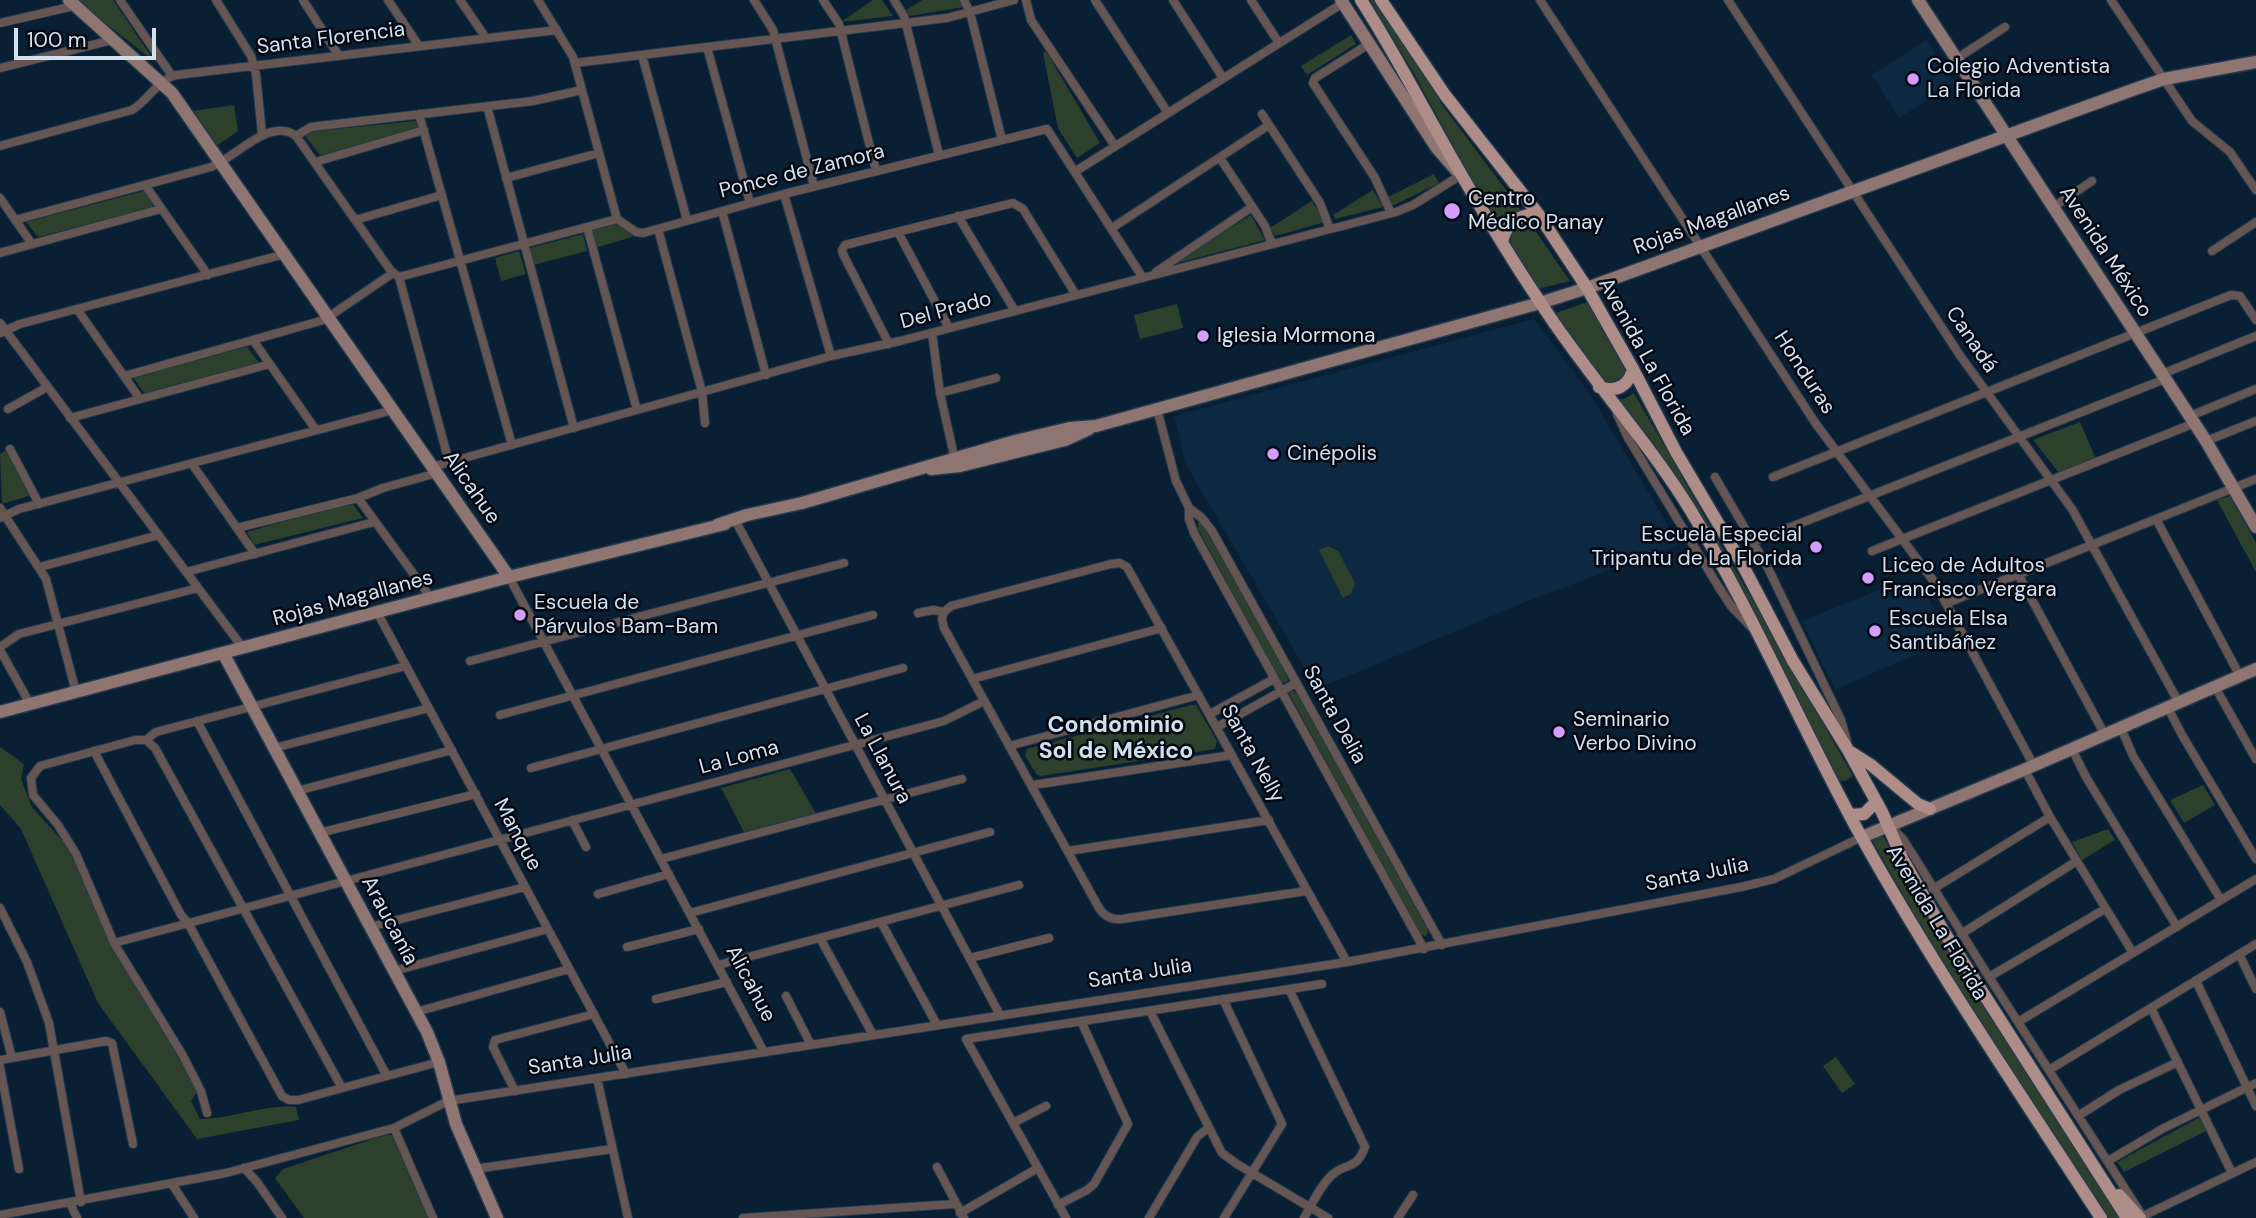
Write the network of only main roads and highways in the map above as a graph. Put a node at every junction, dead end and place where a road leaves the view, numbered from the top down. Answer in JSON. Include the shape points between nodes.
{"nodes":[{"id":1,"x":1361,"y":0,"type":"edge"},
{"id":2,"x":1381,"y":0,"type":"edge"},
{"id":3,"x":1539,"y":215,"type":"junction"},
{"id":4,"x":1502,"y":242,"type":"junction"},
{"id":5,"x":1633,"y":369,"type":"junction"},
{"id":6,"x":1600,"y":387,"type":"junction"},
{"id":7,"x":1848,"y":750,"type":"junction"},
{"id":8,"x":1876,"y":802,"type":"junction"},
{"id":9,"x":1930,"y":809,"type":"road end"},
{"id":10,"x":1850,"y":815,"type":"junction"},
{"id":11,"x":2027,"y":1062,"type":"junction"},
{"id":12,"x":2009,"y":1074,"type":"junction"},
{"id":13,"x":2098,"y":1173,"type":"junction"},
{"id":14,"x":2143,"y":1217,"type":"edge"},
{"id":15,"x":2101,"y":1218,"type":"edge"},
{"id":16,"x":2127,"y":1218,"type":"edge"}],
"edges":[{"from":1,"to":4,"type":"main road","name":"Avenida La Florida"},
{"from":2,"to":3,"type":"main road","name":"Avenida La Florida","via":[[1445,95]]},
{"from":3,"to":4,"type":"main road","via":[[1516,219]]},
{"from":3,"to":5,"type":"main road","name":"Avenida La Florida"},
{"from":4,"to":6,"type":"main road","name":"Avenida La Florida"},
{"from":5,"to":6,"type":"main road","via":[[1621,387]]},
{"from":5,"to":7,"type":"main road","name":"Avenida La Florida","via":[[1793,661]]},
{"from":6,"to":10,"type":"main road","name":"Avenida La Florida","via":[[1681,495],[1760,636]]},
{"from":7,"to":8,"type":"main road","name":"Avenida La Florida"},
{"from":7,"to":9,"type":"main road"},
{"from":8,"to":10,"type":"main road","via":[[1864,814]]},
{"from":8,"to":11,"type":"main road","name":"Avenida La Florida","via":[[1944,932]]},
{"from":10,"to":12,"type":"main road","name":"Avenida La Florida","via":[[1912,924]]},
{"from":11,"to":12,"type":"main road","via":[[2014,1061]]},
{"from":11,"to":13,"type":"main road","name":"Avenida La Florida"},
{"from":12,"to":15,"type":"main road","name":"Avenida La Florida"},
{"from":13,"to":14,"type":"main road"},
{"from":13,"to":16,"type":"main road","name":"Avenida La Florida"}]}
